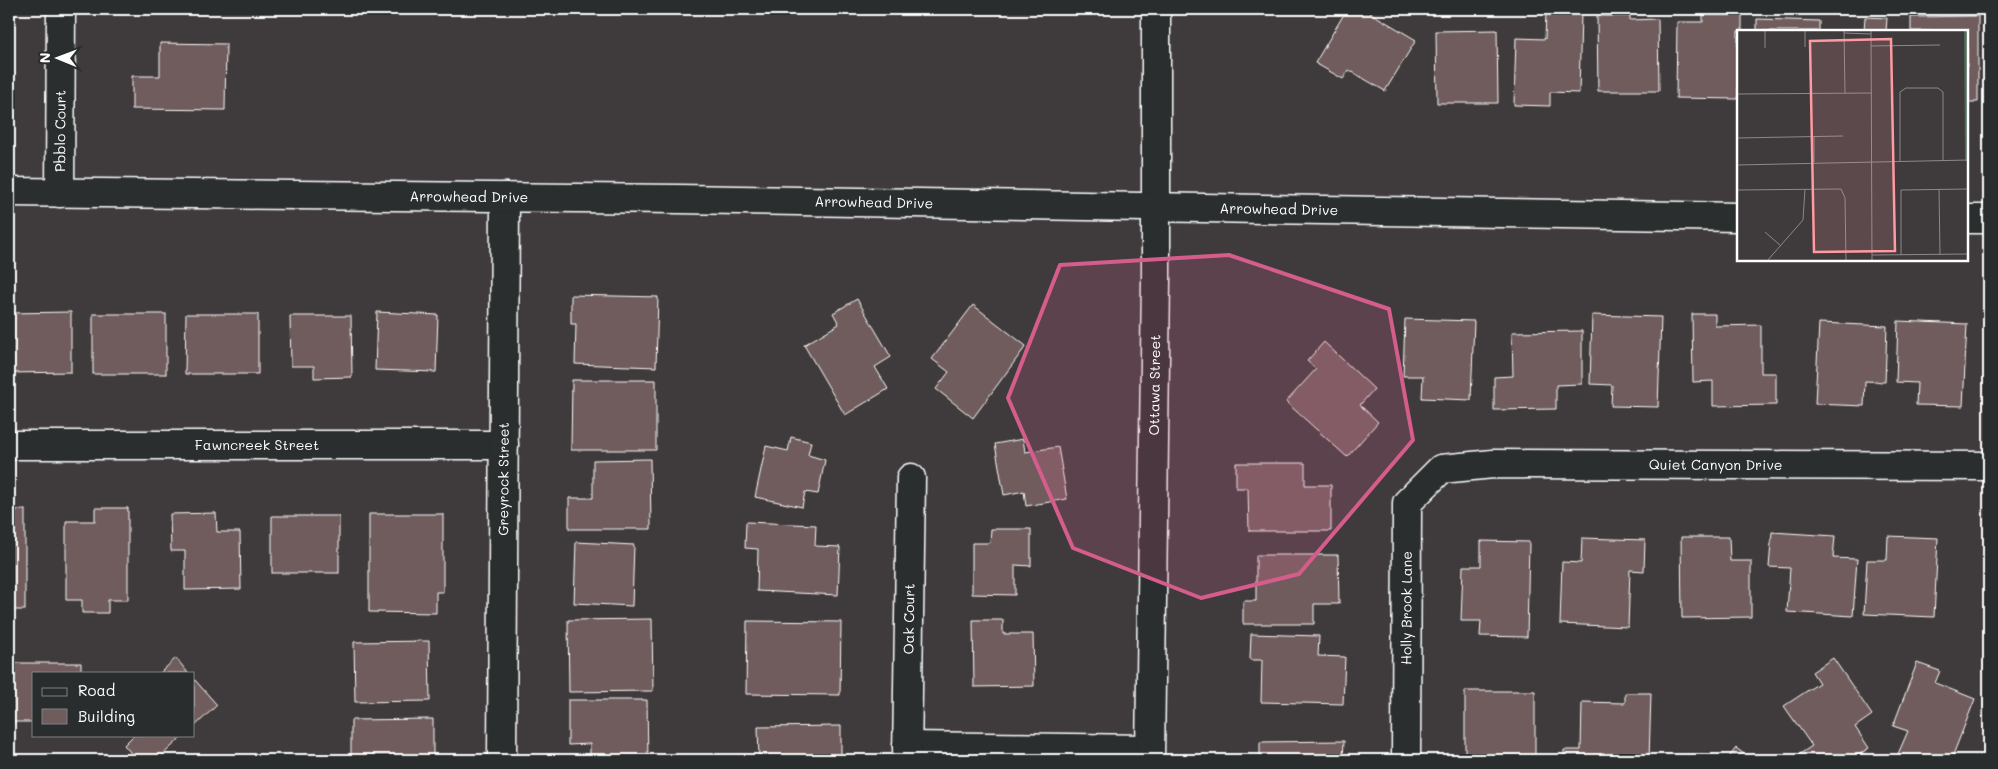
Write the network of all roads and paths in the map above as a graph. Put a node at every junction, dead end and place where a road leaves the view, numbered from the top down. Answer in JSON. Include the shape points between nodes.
{"nodes":[{"id":1,"x":61,"y":9,"type":"edge"},
{"id":2,"x":1156,"y":9,"type":"edge"},
{"id":3,"x":9,"y":192,"type":"edge"},
{"id":4,"x":60,"y":193,"type":"junction"},
{"id":5,"x":505,"y":197,"type":"junction"},
{"id":6,"x":1156,"y":208,"type":"junction"},
{"id":7,"x":1737,"y":217,"type":"edge"},
{"id":8,"x":1968,"y":219,"type":"edge"},
{"id":9,"x":1989,"y":220,"type":"edge"},
{"id":10,"x":9,"y":444,"type":"edge"},
{"id":11,"x":504,"y":445,"type":"junction"},
{"id":12,"x":1989,"y":466,"type":"edge"},
{"id":13,"x":1442,"y":469,"type":"joint"},
{"id":14,"x":911,"y":478,"type":"dead end"},
{"id":15,"x":907,"y":753,"type":"edge"},
{"id":16,"x":1149,"y":755,"type":"edge"},
{"id":17,"x":502,"y":760,"type":"edge"},
{"id":18,"x":1406,"y":760,"type":"edge"}],
"edges":[{"from":1,"to":4,"type":"street","name":"Pbblo Court"},
{"from":2,"to":6,"type":"street","name":"Ottawa Street"},
{"from":3,"to":4,"type":"street","name":"Arrowhead Drive"},
{"from":4,"to":5,"type":"street","name":"Arrowhead Drive"},
{"from":5,"to":6,"type":"street","name":"Arrowhead Drive"},
{"from":5,"to":11,"type":"street","name":"Greyrock Street"},
{"from":6,"to":7,"type":"street","name":"Arrowhead Drive"},
{"from":6,"to":16,"type":"street","name":"Ottawa Street"},
{"from":8,"to":9,"type":"street"},
{"from":10,"to":11,"type":"street","name":"Fawncreek Street"},
{"from":11,"to":17,"type":"street","name":"Greyrock Street"},
{"from":12,"to":13,"type":"street","name":"Quiet Canyon Drive","via":[[1494,464]]},
{"from":13,"to":18,"type":"street","name":"Holly Brook Lane","via":[[1407,503]]},
{"from":14,"to":15,"type":"street","name":"Oak Court"},
{"from":15,"to":16,"type":"street"}]}
